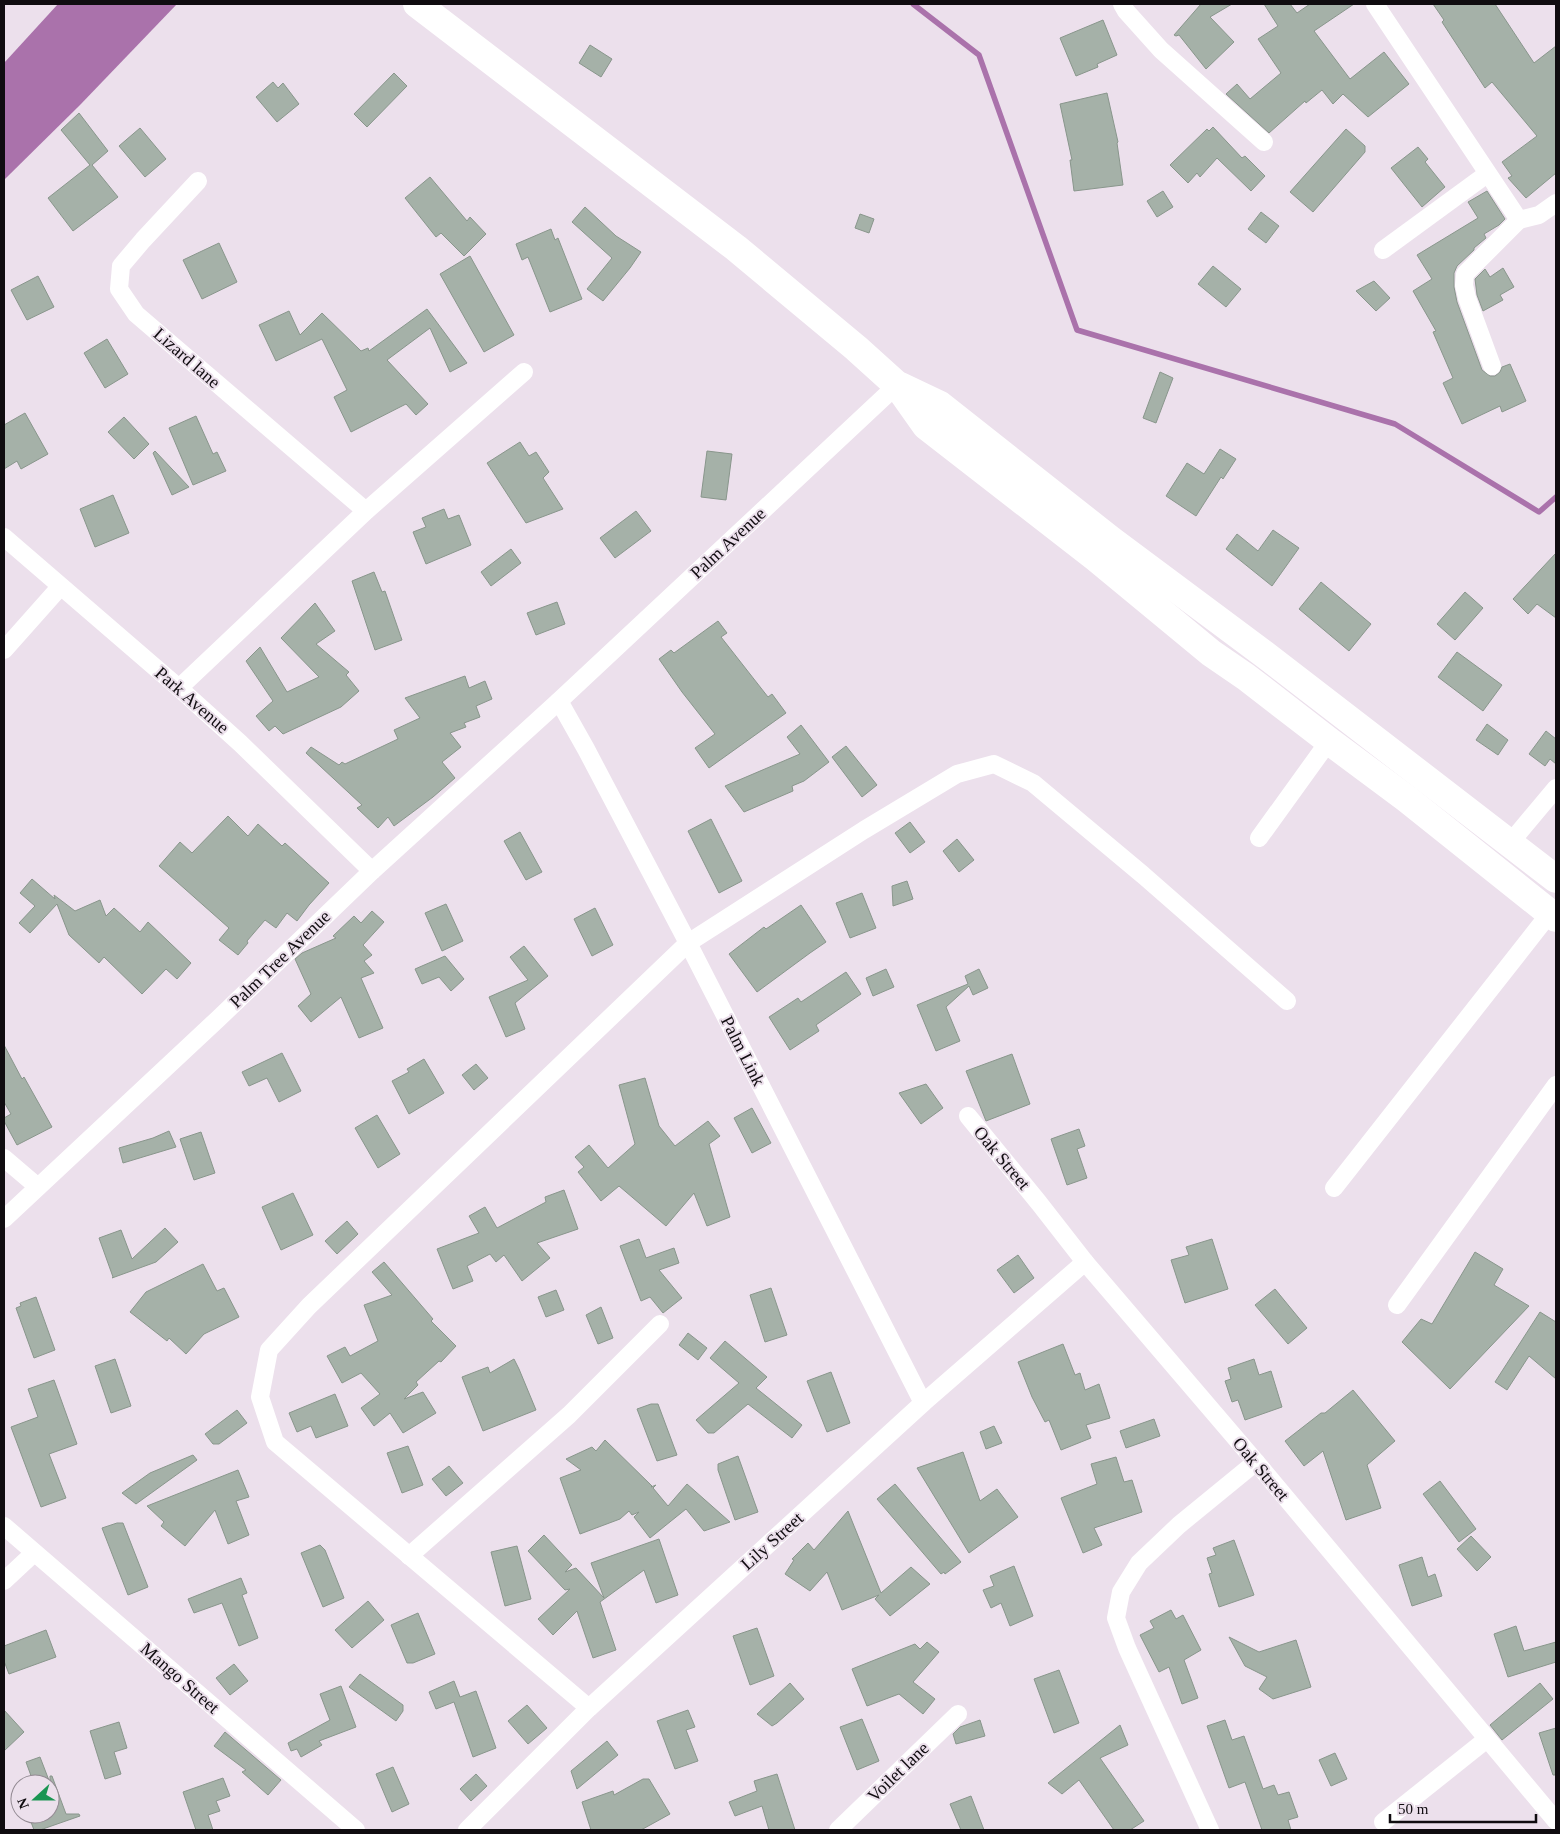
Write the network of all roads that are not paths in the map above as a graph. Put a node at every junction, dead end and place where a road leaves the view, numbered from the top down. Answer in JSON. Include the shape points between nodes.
{"nodes":[{"id":1,"x":417,"y":4,"type":"edge"},
{"id":2,"x":1122,"y":4,"type":"edge"},
{"id":3,"x":1375,"y":4,"type":"edge"},
{"id":4,"x":1264,"y":142,"type":"dead end"},
{"id":5,"x":1488,"y":174,"type":"junction"},
{"id":6,"x":198,"y":181,"type":"dead end"},
{"id":7,"x":1556,"y":203,"type":"edge"},
{"id":8,"x":1520,"y":220,"type":"junction"},
{"id":9,"x":1383,"y":250,"type":"dead end"},
{"id":10,"x":1492,"y":366,"type":"dead end"},
{"id":11,"x":524,"y":372,"type":"dead end"},
{"id":12,"x":897,"y":385,"type":"junction"},
{"id":13,"x":366,"y":511,"type":"junction"},
{"id":14,"x":4,"y":537,"type":"edge"},
{"id":15,"x":60,"y":587,"type":"junction"},
{"id":16,"x":4,"y":650,"type":"edge"},
{"id":17,"x":179,"y":688,"type":"junction"},
{"id":18,"x":559,"y":701,"type":"junction"},
{"id":19,"x":1329,"y":741,"type":"junction"},
{"id":20,"x":1556,"y":788,"type":"edge"},
{"id":21,"x":1259,"y":838,"type":"dead end"},
{"id":22,"x":1510,"y":843,"type":"junction"},
{"id":23,"x":372,"y":871,"type":"junction"},
{"id":24,"x":1556,"y":879,"type":"edge"},
{"id":25,"x":1553,"y":916,"type":"edge"},
{"id":26,"x":688,"y":943,"type":"junction"},
{"id":27,"x":1287,"y":1001,"type":"dead end"},
{"id":28,"x":1556,"y":1085,"type":"edge"},
{"id":29,"x":968,"y":1116,"type":"dead end"},
{"id":30,"x":4,"y":1158,"type":"edge"},
{"id":31,"x":38,"y":1188,"type":"junction"},
{"id":32,"x":1334,"y":1188,"type":"dead end"},
{"id":33,"x":4,"y":1220,"type":"edge"},
{"id":34,"x":1085,"y":1262,"type":"junction"},
{"id":35,"x":1397,"y":1305,"type":"dead end"},
{"id":36,"x":660,"y":1324,"type":"dead end"},
{"id":37,"x":923,"y":1403,"type":"junction"},
{"id":38,"x":1256,"y":1462,"type":"junction"},
{"id":39,"x":4,"y":1526,"type":"edge"},
{"id":40,"x":34,"y":1553,"type":"junction"},
{"id":41,"x":409,"y":1556,"type":"junction"},
{"id":42,"x":4,"y":1581,"type":"edge"},
{"id":43,"x":589,"y":1708,"type":"junction"},
{"id":44,"x":958,"y":1714,"type":"dead end"},
{"id":45,"x":1487,"y":1739,"type":"junction"},
{"id":46,"x":1556,"y":1821,"type":"edge"},
{"id":47,"x":1383,"y":1822,"type":"dead end"},
{"id":48,"x":356,"y":1830,"type":"edge"},
{"id":49,"x":467,"y":1830,"type":"edge"},
{"id":50,"x":838,"y":1830,"type":"edge"},
{"id":51,"x":1210,"y":1830,"type":"edge"}],
"edges":[{"from":1,"to":12,"type":"main road","via":[[736,248]]},
{"from":2,"to":4,"type":"street","via":[[1161,50]]},
{"from":3,"to":5,"type":"street"},
{"from":5,"to":8,"type":"street"},
{"from":5,"to":9,"type":"street"},
{"from":6,"to":13,"type":"street","name":"Lizard lane","via":[[121,266],[118,289],[136,314]]},
{"from":7,"to":8,"type":"street","via":[[1539,215]]},
{"from":8,"to":10,"type":"street","via":[[1466,274],[1467,298]]},
{"from":11,"to":13,"type":"street"},
{"from":12,"to":18,"type":"street","name":"Palm Avenue"},
{"from":12,"to":19,"type":"main road","via":[[926,426],[1211,652]]},
{"from":12,"to":22,"type":"main road","via":[[940,405],[1110,540]]},
{"from":13,"to":17,"type":"street"},
{"from":14,"to":15,"type":"street","name":"Park Avenue"},
{"from":15,"to":16,"type":"street"},
{"from":15,"to":17,"type":"street","name":"Park Avenue"},
{"from":17,"to":23,"type":"street","name":"Park Avenue","via":[[240,742]]},
{"from":18,"to":23,"type":"street","name":"Palm Tree Avenue"},
{"from":18,"to":26,"type":"street","name":"Palm Link"},
{"from":19,"to":21,"type":"street"},
{"from":19,"to":25,"type":"main road","via":[[1415,805]]},
{"from":20,"to":22,"type":"street"},
{"from":22,"to":24,"type":"main road"},
{"from":23,"to":31,"type":"street","name":"Palm Tree Avenue"},
{"from":25,"to":32,"type":"street"},
{"from":26,"to":27,"type":"street","via":[[957,774],[994,764],[1033,783]]},
{"from":26,"to":37,"type":"street","name":"Palm Link"},
{"from":26,"to":41,"type":"street","via":[[365,1251],[269,1350],[260,1397],[275,1442]]},
{"from":28,"to":35,"type":"street"},
{"from":29,"to":34,"type":"street","name":"Oak Street"},
{"from":30,"to":31,"type":"street"},
{"from":31,"to":33,"type":"street","name":"Palm Tree Avenue"},
{"from":34,"to":37,"type":"street","name":"Lily Street"},
{"from":34,"to":38,"type":"street","name":"Oak Street"},
{"from":36,"to":41,"type":"street","via":[[563,1421]]},
{"from":37,"to":43,"type":"street","name":"Lily Street"},
{"from":38,"to":45,"type":"street","name":"Oak Street"},
{"from":38,"to":51,"type":"street","via":[[1179,1525],[1139,1563],[1122,1592],[1116,1618],[1126,1648]]},
{"from":39,"to":40,"type":"street","name":"Mango Street"},
{"from":40,"to":42,"type":"street"},
{"from":40,"to":48,"type":"street","name":"Mango Street"},
{"from":41,"to":43,"type":"street"},
{"from":43,"to":49,"type":"street","name":"Lily Street"},
{"from":44,"to":50,"type":"street","name":"Voilet lane"},
{"from":45,"to":46,"type":"street","name":"Oak Street"},
{"from":45,"to":47,"type":"street"}]}
